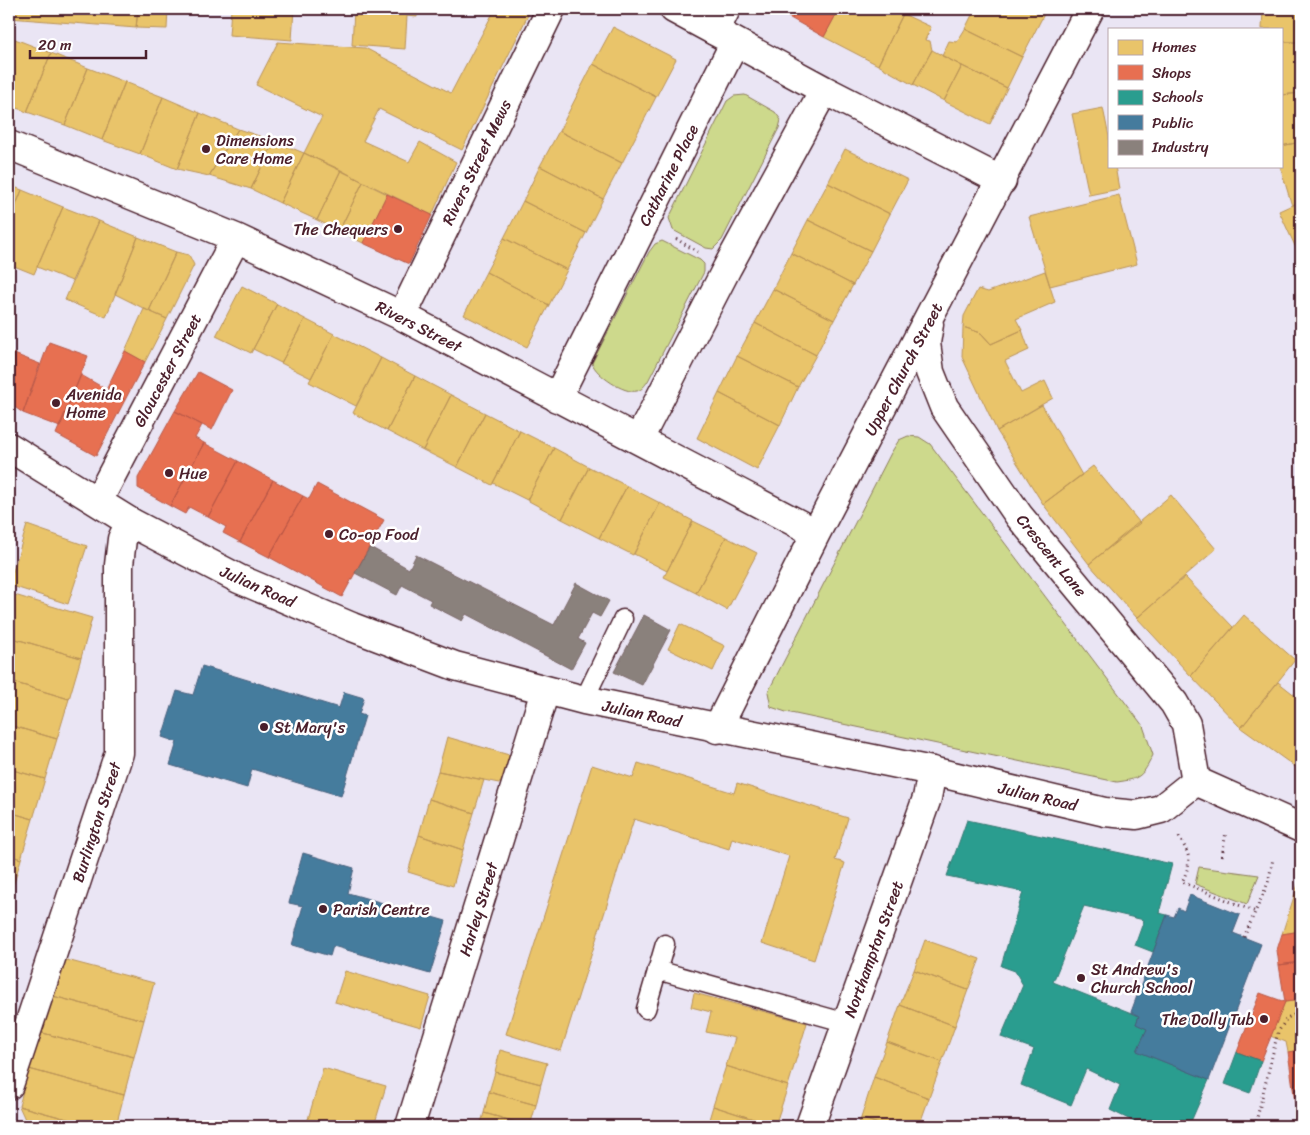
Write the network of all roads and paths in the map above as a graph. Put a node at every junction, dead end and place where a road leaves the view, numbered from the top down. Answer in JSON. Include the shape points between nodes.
{"nodes":[{"id":1,"x":551,"y":9,"type":"edge"},
{"id":2,"x":674,"y":9,"type":"edge"},
{"id":3,"x":1090,"y":9,"type":"edge"},
{"id":4,"x":725,"y":27,"type":"edge"},
{"id":5,"x":824,"y":90,"type":"junction"},
{"id":6,"x":9,"y":145,"type":"edge"},
{"id":7,"x":1002,"y":181,"type":"junction"},
{"id":8,"x":645,"y":221,"type":"junction"},
{"id":9,"x":236,"y":238,"type":"junction"},
{"id":10,"x":727,"y":268,"type":"junction"},
{"id":11,"x":402,"y":316,"type":"junction"},
{"id":12,"x":929,"y":319,"type":"junction"},
{"id":13,"x":557,"y":398,"type":"junction"},
{"id":14,"x":639,"y":440,"type":"junction"},
{"id":15,"x":9,"y":447,"type":"edge"},
{"id":16,"x":98,"y":502,"type":"junction"},
{"id":17,"x":130,"y":522,"type":"junction"},
{"id":18,"x":816,"y":533,"type":"junction"},
{"id":19,"x":623,"y":619,"type":"dead end"},
{"id":20,"x":545,"y":691,"type":"junction"},
{"id":21,"x":584,"y":700,"type":"junction"},
{"id":22,"x":717,"y":729,"type":"junction"},
{"id":23,"x":932,"y":772,"type":"junction"},
{"id":24,"x":1196,"y":781,"type":"junction"},
{"id":25,"x":1161,"y":809,"type":"junction"},
{"id":26,"x":1301,"y":828,"type":"edge"},
{"id":27,"x":1273,"y":859,"type":"dead end"},
{"id":28,"x":1256,"y":912,"type":"junction"},
{"id":29,"x":1244,"y":937,"type":"dead end"},
{"id":30,"x":665,"y":944,"type":"dead end"},
{"id":31,"x":657,"y":970,"type":"junction"},
{"id":32,"x":646,"y":1009,"type":"dead end"},
{"id":33,"x":1300,"y":1012,"type":"dead end"},
{"id":34,"x":847,"y":1023,"type":"junction"},
{"id":35,"x":9,"y":1085,"type":"edge"},
{"id":36,"x":410,"y":1126,"type":"edge"},
{"id":37,"x":810,"y":1126,"type":"edge"},
{"id":38,"x":1255,"y":1126,"type":"edge"}],
"edges":[{"from":1,"to":11,"type":"street","name":"Rivers Street Mews"},
{"from":2,"to":4,"type":"street"},
{"from":3,"to":7,"type":"street","name":"Upper Church Street"},
{"from":4,"to":5,"type":"street"},
{"from":4,"to":8,"type":"street","name":"Catharine Place"},
{"from":5,"to":7,"type":"street"},
{"from":5,"to":10,"type":"street"},
{"from":6,"to":9,"type":"street","name":"Rivers Street"},
{"from":7,"to":12,"type":"street","name":"Upper Church Street"},
{"from":8,"to":10,"type":"path"},
{"from":8,"to":13,"type":"street","name":"Catharine Place"},
{"from":9,"to":11,"type":"street","name":"Rivers Street"},
{"from":9,"to":16,"type":"street","name":"Gloucester Street"},
{"from":10,"to":14,"type":"street"},
{"from":11,"to":13,"type":"street","name":"Rivers Street"},
{"from":12,"to":18,"type":"street","name":"Upper Church Street"},
{"from":12,"to":24,"type":"street","name":"Crescent Lane","via":[[926,343],[930,372],[944,408],[1019,516],[1174,703],[1186,724]]},
{"from":13,"to":14,"type":"street","name":"Rivers Street"},
{"from":14,"to":18,"type":"street","name":"Rivers Street"},
{"from":15,"to":16,"type":"street","name":"Julian Road"},
{"from":16,"to":17,"type":"street","name":"Julian Road"},
{"from":17,"to":20,"type":"street","name":"Julian Road","via":[[239,579],[352,627],[456,666]]},
{"from":17,"to":35,"type":"street","name":"Burlington Street","via":[[122,539],[119,565],[119,752]]},
{"from":18,"to":22,"type":"street","name":"Upper Church Street"},
{"from":19,"to":21,"type":"lane"},
{"from":20,"to":21,"type":"street","name":"Julian Road"},
{"from":20,"to":36,"type":"street","name":"Harley Street"},
{"from":21,"to":22,"type":"street","name":"Julian Road"},
{"from":22,"to":23,"type":"street","name":"Julian Road"},
{"from":23,"to":25,"type":"street","name":"Julian Road","via":[[1105,812],[1137,814]]},
{"from":23,"to":34,"type":"street","name":"Northampton Street","via":[[927,798]]},
{"from":24,"to":25,"type":"street","name":"Julian Road"},
{"from":24,"to":26,"type":"street"},
{"from":25,"to":28,"type":"path","via":[[1190,855],[1182,882]]},
{"from":27,"to":28,"type":"path","via":[[1270,877]]},
{"from":28,"to":29,"type":"path"},
{"from":30,"to":31,"type":"lane"},
{"from":31,"to":32,"type":"lane"},
{"from":31,"to":34,"type":"lane"},
{"from":33,"to":38,"type":"path","via":[[1287,1018],[1278,1032]]},
{"from":34,"to":37,"type":"street","name":"Northampton Street"}]}
